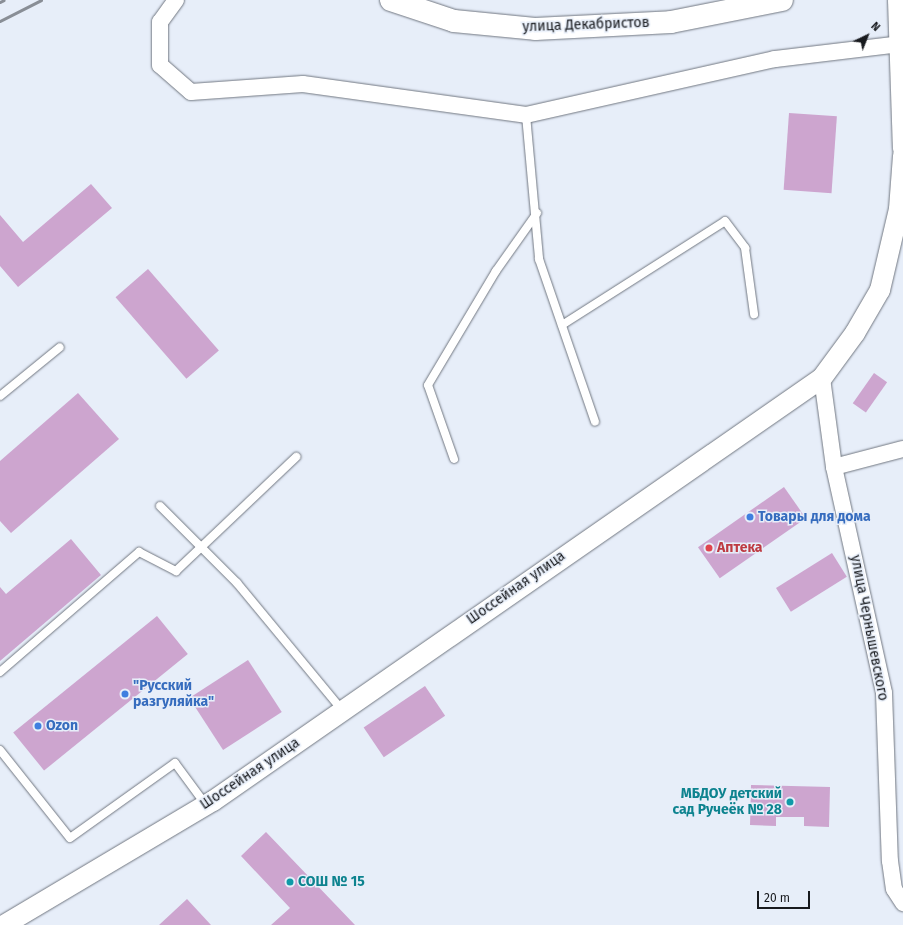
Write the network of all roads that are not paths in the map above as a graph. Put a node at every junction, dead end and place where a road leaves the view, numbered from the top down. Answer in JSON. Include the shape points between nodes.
{"nodes":[{"id":1,"x":176,"y":0,"type":"edge"},
{"id":2,"x":391,"y":0,"type":"edge"},
{"id":3,"x":782,"y":0,"type":"edge"},
{"id":4,"x":898,"y":0,"type":"edge"},
{"id":5,"x":900,"y":44,"type":"junction"},
{"id":6,"x":526,"y":115,"type":"junction"},
{"id":7,"x":903,"y":148,"type":"edge"},
{"id":8,"x":903,"y":156,"type":"edge"},
{"id":9,"x":901,"y":210,"type":"edge"},
{"id":10,"x":537,"y":213,"type":"junction"},
{"id":11,"x":754,"y":314,"type":"dead end"},
{"id":12,"x":562,"y":325,"type":"junction"},
{"id":13,"x":60,"y":347,"type":"dead end"},
{"id":14,"x":822,"y":378,"type":"junction"},
{"id":15,"x":0,"y":396,"type":"edge"},
{"id":16,"x":595,"y":422,"type":"dead end"},
{"id":17,"x":903,"y":449,"type":"edge"},
{"id":18,"x":296,"y":457,"type":"dead end"},
{"id":19,"x":454,"y":459,"type":"dead end"},
{"id":20,"x":834,"y":467,"type":"junction"},
{"id":21,"x":160,"y":506,"type":"dead end"},
{"id":22,"x":202,"y":546,"type":"junction"},
{"id":23,"x":0,"y":672,"type":"edge"},
{"id":24,"x":342,"y":710,"type":"junction"},
{"id":25,"x":0,"y":750,"type":"edge"},
{"id":26,"x":206,"y":805,"type":"junction"},
{"id":27,"x":903,"y":903,"type":"edge"},
{"id":28,"x":18,"y":922,"type":"edge"}],
"edges":[{"from":1,"to":6,"type":"street","via":[[160,22],[160,65],[190,92],[303,84]]},
{"from":2,"to":3,"type":"main road","name":"улица Декабристов","via":[[454,21],[535,28],[671,22]]},
{"from":4,"to":5,"type":"street"},
{"from":5,"to":6,"type":"street","via":[[775,59]]},
{"from":5,"to":7,"type":"street"},
{"from":6,"to":10,"type":"lane"},
{"from":8,"to":9,"type":"street","name":"Шоссейная улица"},
{"from":9,"to":14,"type":"street","name":"Шоссейная улица","via":[[880,290],[855,333]]},
{"from":10,"to":12,"type":"lane","via":[[539,259]]},
{"from":10,"to":19,"type":"lane","via":[[496,271],[428,384]]},
{"from":11,"to":12,"type":"lane","via":[[745,248],[725,221]]},
{"from":12,"to":16,"type":"lane"},
{"from":13,"to":15,"type":"lane"},
{"from":14,"to":20,"type":"street","name":"улица Чернышевского"},
{"from":14,"to":24,"type":"street","name":"Шоссейная улица"},
{"from":17,"to":20,"type":"street"},
{"from":18,"to":22,"type":"lane"},
{"from":20,"to":27,"type":"street","name":"улица Чернышевского","via":[[884,693],[890,861],[894,889]]},
{"from":21,"to":22,"type":"lane"},
{"from":22,"to":23,"type":"lane","via":[[176,570],[139,552]]},
{"from":22,"to":24,"type":"lane"},
{"from":24,"to":26,"type":"street","name":"Шоссейная улица"},
{"from":25,"to":26,"type":"lane","via":[[70,838],[175,763]]},
{"from":26,"to":28,"type":"street","name":"Шоссейная улица"}]}
